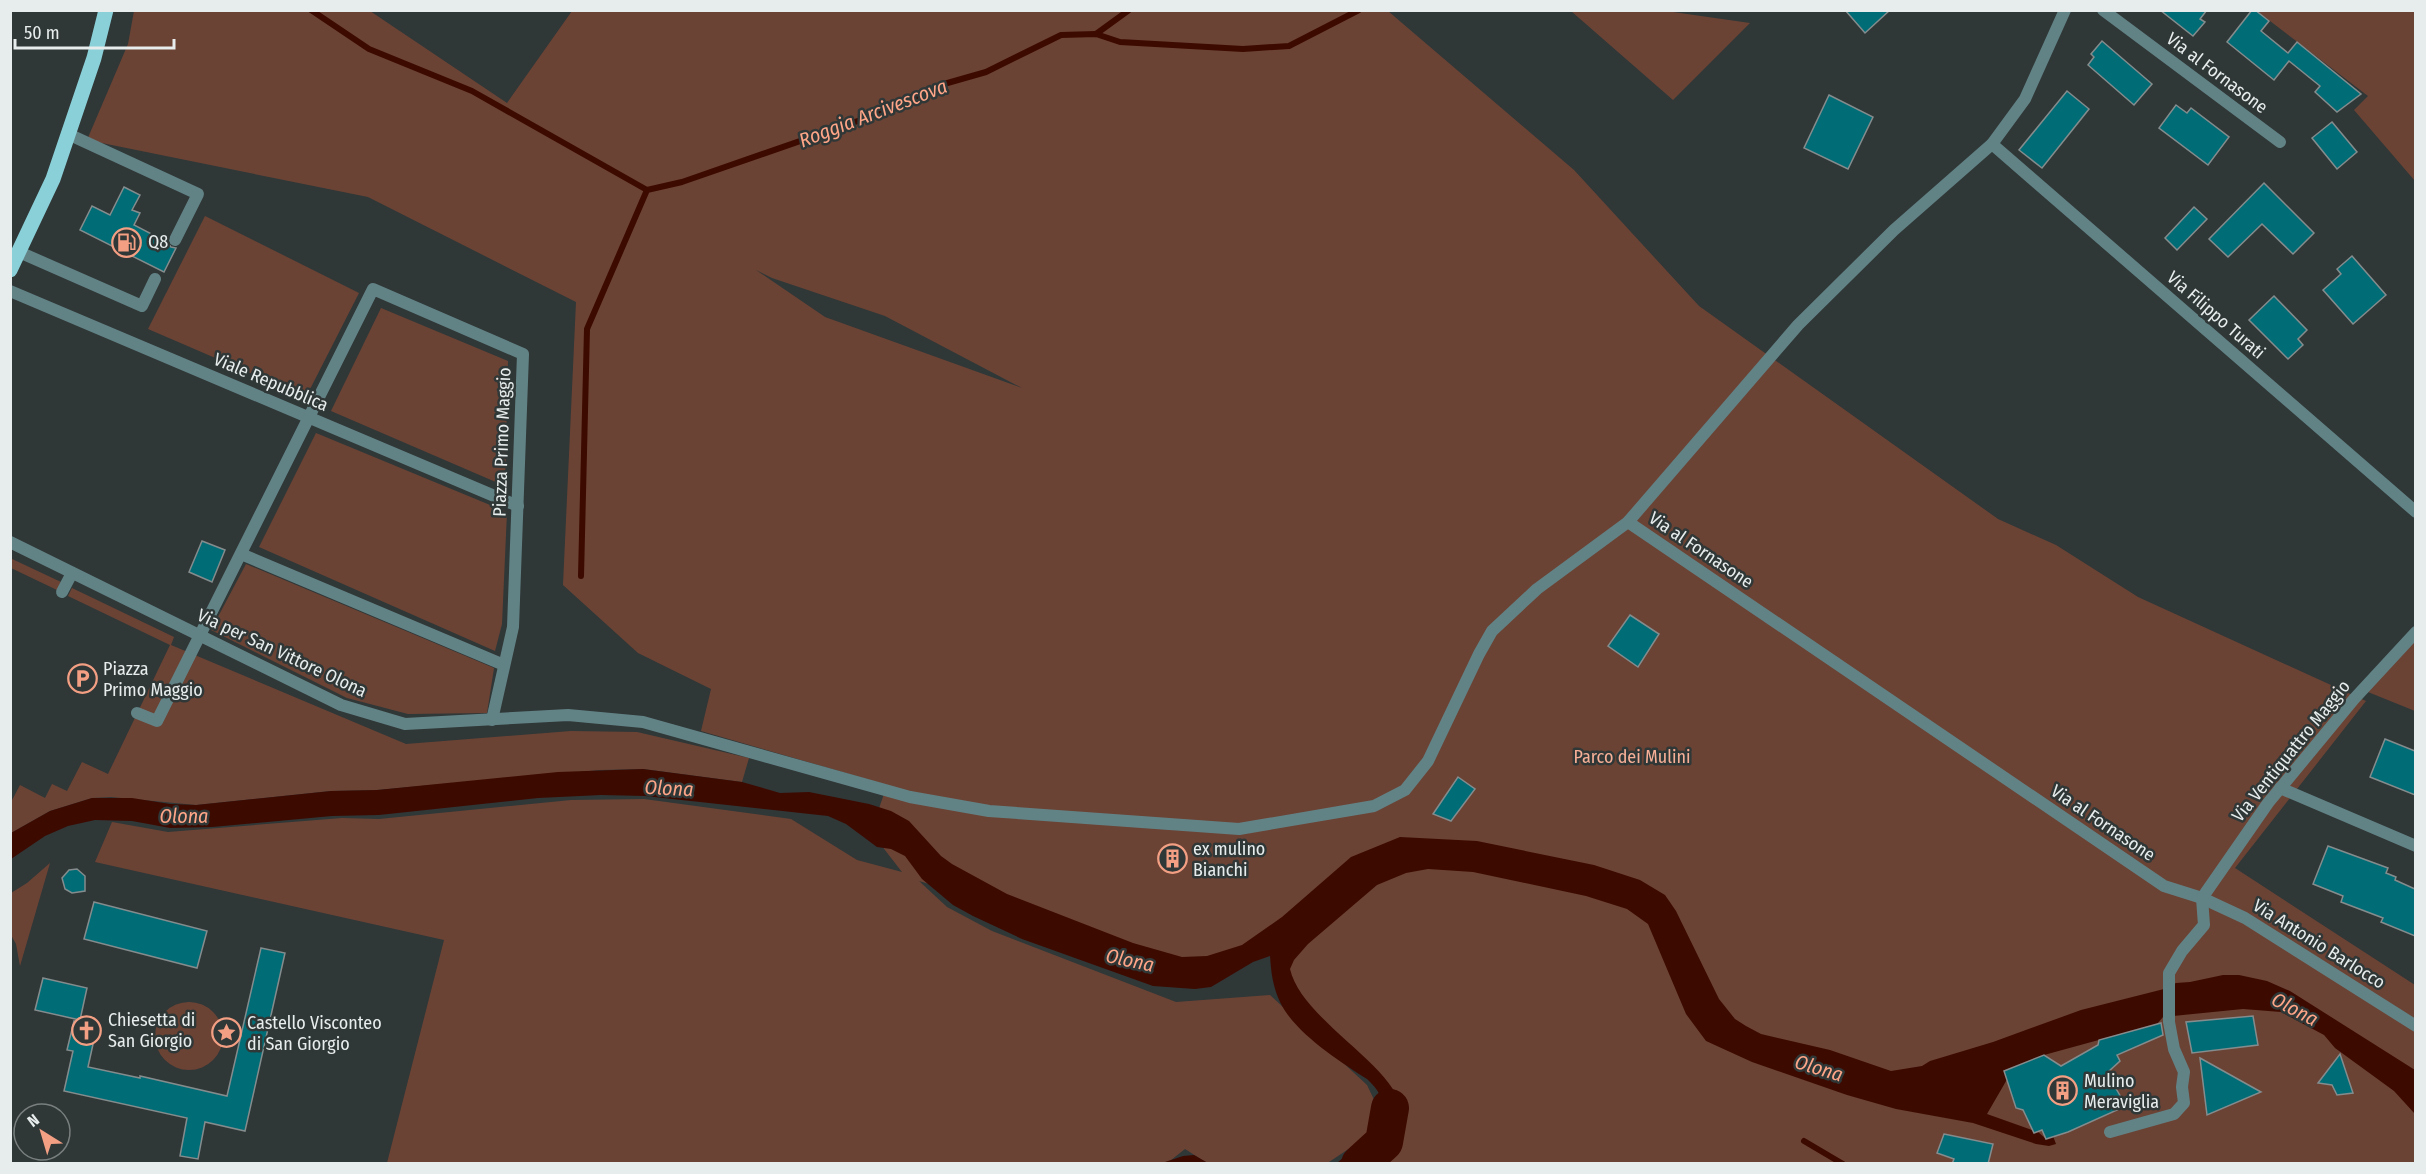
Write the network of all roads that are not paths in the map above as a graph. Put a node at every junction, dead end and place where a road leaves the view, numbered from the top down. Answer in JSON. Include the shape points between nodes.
{"nodes":[{"id":1,"x":106,"y":10,"type":"edge"},
{"id":2,"x":2065,"y":10,"type":"edge"},
{"id":3,"x":2103,"y":10,"type":"edge"},
{"id":4,"x":68,"y":134,"type":"junction"},
{"id":5,"x":2280,"y":142,"type":"dead end"},
{"id":6,"x":1992,"y":144,"type":"junction"},
{"id":7,"x":175,"y":240,"type":"dead end"},
{"id":8,"x":19,"y":252,"type":"junction"},
{"id":9,"x":10,"y":270,"type":"edge"},
{"id":10,"x":155,"y":279,"type":"dead end"},
{"id":11,"x":10,"y":291,"type":"edge"},
{"id":12,"x":309,"y":419,"type":"junction"},
{"id":13,"x":518,"y":506,"type":"junction"},
{"id":14,"x":2415,"y":512,"type":"edge"},
{"id":15,"x":1628,"y":522,"type":"junction"},
{"id":16,"x":10,"y":543,"type":"edge"},
{"id":17,"x":241,"y":554,"type":"junction"},
{"id":18,"x":72,"y":573,"type":"junction"},
{"id":19,"x":62,"y":592,"type":"dead end"},
{"id":20,"x":2415,"y":632,"type":"edge"},
{"id":21,"x":200,"y":636,"type":"junction"},
{"id":22,"x":504,"y":665,"type":"junction"},
{"id":23,"x":137,"y":712,"type":"dead end"},
{"id":24,"x":492,"y":720,"type":"junction"},
{"id":25,"x":2280,"y":788,"type":"junction"},
{"id":26,"x":2415,"y":846,"type":"edge"},
{"id":27,"x":2202,"y":898,"type":"junction"},
{"id":28,"x":2415,"y":1026,"type":"edge"},
{"id":29,"x":2110,"y":1132,"type":"dead end"}],
"edges":[{"from":1,"to":4,"type":"main road"},
{"from":2,"to":6,"type":"street","name":"Via al Fornasone","via":[[2025,99]]},
{"from":3,"to":5,"type":"street","name":"Via al Fornasone"},
{"from":4,"to":7,"type":"street","via":[[198,194]]},
{"from":4,"to":8,"type":"main road","via":[[53,179]]},
{"from":6,"to":14,"type":"street","name":"Via Filippo Turati"},
{"from":6,"to":15,"type":"street","name":"Via al Fornasone","via":[[1894,230],[1798,325]]},
{"from":8,"to":9,"type":"main road"},
{"from":8,"to":10,"type":"street","via":[[142,306]]},
{"from":11,"to":12,"type":"street","name":"Viale Repubblica"},
{"from":12,"to":13,"type":"street","name":"Viale Repubblica"},
{"from":12,"to":13,"type":"street","name":"Piazza Primo Maggio","via":[[373,289],[523,354]]},
{"from":12,"to":17,"type":"street","name":"Piazza Primo Maggio"},
{"from":13,"to":22,"type":"street","name":"Piazza Primo Maggio","via":[[513,627]]},
{"from":15,"to":24,"type":"street","name":"Via per San Vittore Olona","via":[[1537,589],[1492,631],[1428,761],[1405,790],[1374,806],[1239,829],[989,812],[910,797],[643,722],[568,715]]},
{"from":15,"to":27,"type":"street","name":"Via al Fornasone","via":[[2164,886]]},
{"from":16,"to":18,"type":"street","name":"Via per San Vittore Olona"},
{"from":17,"to":21,"type":"street","name":"Piazza Primo Maggio"},
{"from":17,"to":22,"type":"street"},
{"from":18,"to":19,"type":"street"},
{"from":18,"to":21,"type":"street","name":"Via per San Vittore Olona"},
{"from":20,"to":25,"type":"street","name":"Via Ventiquattro Maggio"},
{"from":21,"to":23,"type":"street","name":"Piazza Primo Maggio","via":[[157,722]]},
{"from":21,"to":24,"type":"street","name":"Via per San Vittore Olona","via":[[341,705],[405,724]]},
{"from":22,"to":24,"type":"street","name":"Piazza Primo Maggio"},
{"from":25,"to":26,"type":"street"},
{"from":25,"to":27,"type":"street","name":"Via Ventiquattro Maggio"},
{"from":27,"to":28,"type":"street","name":"Via Antonio Barlocco","via":[[2245,918]]},
{"from":27,"to":29,"type":"street","via":[[2204,925],[2169,973],[2169,1022],[2184,1072],[2184,1103],[2174,1114]]}]}
